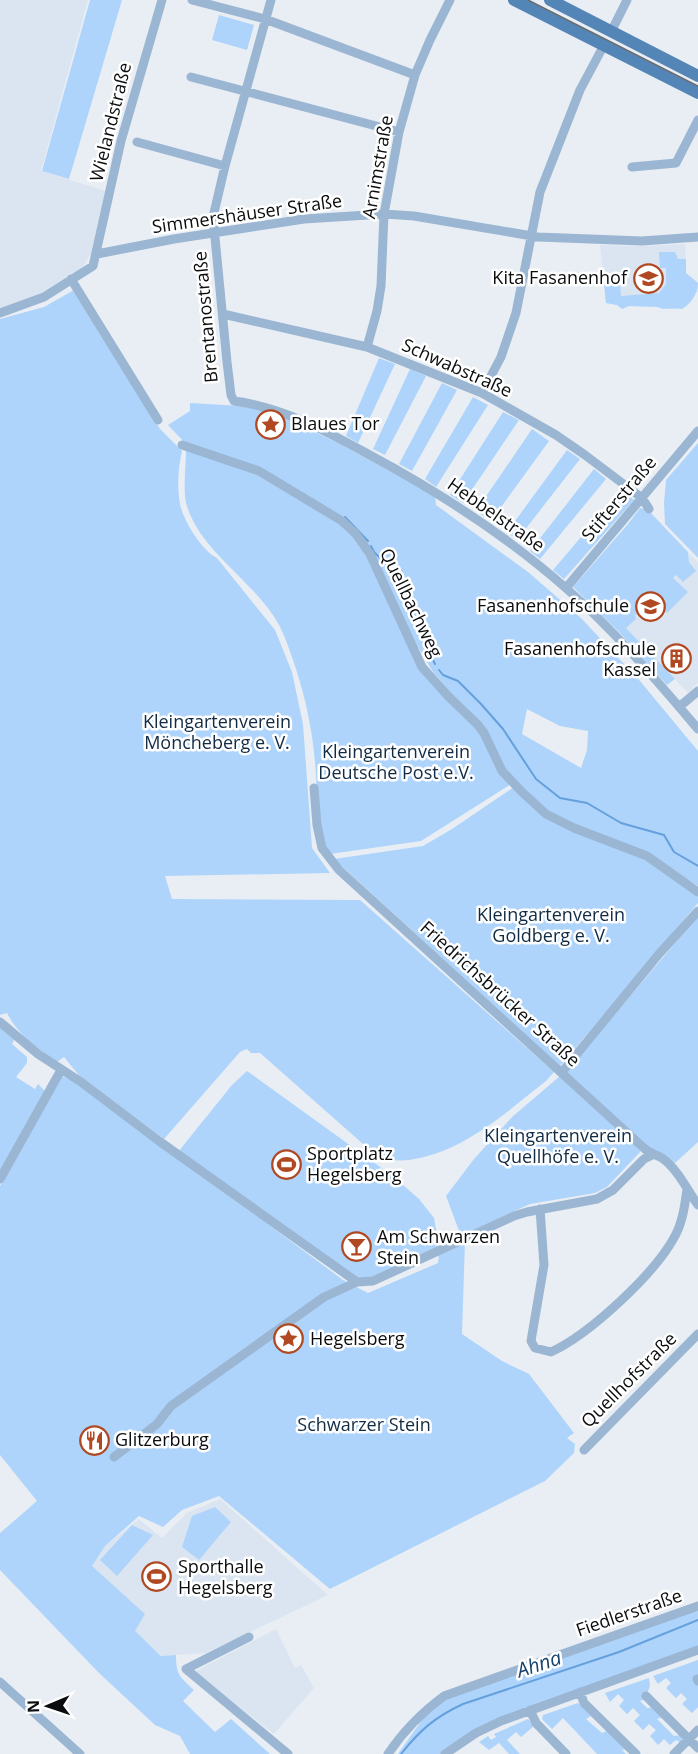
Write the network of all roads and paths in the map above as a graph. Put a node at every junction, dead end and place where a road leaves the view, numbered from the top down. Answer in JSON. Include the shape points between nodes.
{"nodes":[{"id":1,"x":162,"y":0,"type":"edge"},
{"id":2,"x":192,"y":0,"type":"edge"},
{"id":3,"x":271,"y":0,"type":"edge"},
{"id":4,"x":450,"y":0,"type":"edge"},
{"id":5,"x":514,"y":0,"type":"edge"},
{"id":6,"x":550,"y":0,"type":"edge"},
{"id":7,"x":627,"y":0,"type":"edge"},
{"id":8,"x":265,"y":19,"type":"junction"},
{"id":9,"x":611,"y":32,"type":"junction"},
{"id":10,"x":604,"y":45,"type":"junction"},
{"id":11,"x":415,"y":75,"type":"junction"},
{"id":12,"x":698,"y":76,"type":"edge"},
{"id":13,"x":191,"y":77,"type":"dead end"},
{"id":14,"x":246,"y":93,"type":"junction"},
{"id":15,"x":698,"y":93,"type":"edge"},
{"id":16,"x":698,"y":120,"type":"edge"},
{"id":17,"x":399,"y":132,"type":"junction"},
{"id":18,"x":137,"y":142,"type":"dead end"},
{"id":19,"x":225,"y":166,"type":"junction"},
{"id":20,"x":632,"y":167,"type":"dead end"},
{"id":21,"x":384,"y":214,"type":"junction"},
{"id":22,"x":215,"y":232,"type":"junction"},
{"id":23,"x":532,"y":236,"type":"junction"},
{"id":24,"x":698,"y":237,"type":"edge"},
{"id":25,"x":97,"y":254,"type":"junction"},
{"id":26,"x":72,"y":279,"type":"junction"},
{"id":27,"x":0,"y":313,"type":"edge"},
{"id":28,"x":223,"y":314,"type":"junction"},
{"id":29,"x":367,"y":347,"type":"junction"},
{"id":30,"x":482,"y":393,"type":"junction"},
{"id":31,"x":231,"y":395,"type":"joint"},
{"id":32,"x":158,"y":420,"type":"dead end"},
{"id":33,"x":698,"y":431,"type":"edge"},
{"id":34,"x":182,"y":446,"type":"dead end"},
{"id":35,"x":642,"y":498,"type":"junction"},
{"id":36,"x":649,"y":509,"type":"dead end"},
{"id":37,"x":566,"y":588,"type":"junction"},
{"id":38,"x":698,"y":691,"type":"edge"},
{"id":39,"x":680,"y":707,"type":"junction"},
{"id":40,"x":698,"y":729,"type":"edge"},
{"id":41,"x":314,"y":788,"type":"dead end"},
{"id":42,"x":698,"y":892,"type":"edge"},
{"id":43,"x":698,"y":910,"type":"edge"},
{"id":44,"x":0,"y":1022,"type":"edge"},
{"id":45,"x":61,"y":1070,"type":"junction"},
{"id":46,"x":562,"y":1072,"type":"junction"},
{"id":47,"x":652,"y":1155,"type":"junction"},
{"id":48,"x":0,"y":1179,"type":"edge"},
{"id":49,"x":687,"y":1189,"type":"junction"},
{"id":50,"x":698,"y":1205,"type":"edge"},
{"id":51,"x":540,"y":1209,"type":"junction"},
{"id":52,"x":354,"y":1283,"type":"junction"},
{"id":53,"x":698,"y":1334,"type":"edge"},
{"id":54,"x":584,"y":1450,"type":"dead end"},
{"id":55,"x":114,"y":1457,"type":"dead end"},
{"id":56,"x":698,"y":1606,"type":"edge"},
{"id":57,"x":249,"y":1637,"type":"dead end"},
{"id":58,"x":698,"y":1650,"type":"edge"},
{"id":59,"x":0,"y":1682,"type":"edge"},
{"id":60,"x":580,"y":1692,"type":"junction"},
{"id":61,"x":646,"y":1696,"type":"dead end"},
{"id":62,"x":530,"y":1710,"type":"junction"},
{"id":63,"x":698,"y":1730,"type":"edge"},
{"id":64,"x":689,"y":1739,"type":"junction"},
{"id":65,"x":698,"y":1748,"type":"edge"},
{"id":66,"x":80,"y":1754,"type":"edge"},
{"id":67,"x":288,"y":1754,"type":"edge"},
{"id":68,"x":388,"y":1754,"type":"edge"},
{"id":69,"x":445,"y":1754,"type":"edge"},
{"id":70,"x":566,"y":1754,"type":"edge"},
{"id":71,"x":636,"y":1754,"type":"edge"},
{"id":72,"x":674,"y":1754,"type":"edge"}],
"edges":[{"from":1,"to":25,"type":"street","name":"Wielandstraße","via":[[121,141]]},
{"from":2,"to":8,"type":"street"},
{"from":3,"to":8,"type":"street","name":"Brentanostraße"},
{"from":4,"to":11,"type":"street","name":"Arnimstraße"},
{"from":5,"to":10,"type":"main road"},
{"from":6,"to":9,"type":"main road"},
{"from":7,"to":9,"type":"street"},
{"from":8,"to":11,"type":"street"},
{"from":8,"to":14,"type":"street","name":"Brentanostraße"},
{"from":9,"to":12,"type":"main road"},
{"from":10,"to":15,"type":"main road"},
{"from":10,"to":23,"type":"street","via":[[554,153],[540,192]]},
{"from":11,"to":17,"type":"street","name":"Arnimstraße"},
{"from":13,"to":14,"type":"street"},
{"from":14,"to":17,"type":"street"},
{"from":14,"to":19,"type":"street","name":"Brentanostraße"},
{"from":16,"to":20,"type":"street","via":[[676,163]]},
{"from":17,"to":21,"type":"street","name":"Arnimstraße"},
{"from":18,"to":19,"type":"street"},
{"from":19,"to":22,"type":"street","name":"Brentanostraße","via":[[213,217]]},
{"from":21,"to":22,"type":"street","name":"Simmershäuser Straße","via":[[304,219]]},
{"from":21,"to":23,"type":"street","name":"Simmershäuser Straße"},
{"from":21,"to":29,"type":"street","name":"Arnimstraße","via":[[381,286]]},
{"from":22,"to":25,"type":"street","name":"Simmershäuser Straße"},
{"from":22,"to":28,"type":"street","name":"Brentanostraße"},
{"from":23,"to":24,"type":"street","name":"Simmershäuser Straße","via":[[642,241]]},
{"from":23,"to":30,"type":"street","via":[[516,313],[501,357]]},
{"from":25,"to":26,"type":"street","via":[[93,266]]},
{"from":26,"to":27,"type":"street","via":[[44,297]]},
{"from":26,"to":32,"type":"street"},
{"from":28,"to":29,"type":"street","name":"Schwabstraße"},
{"from":28,"to":31,"type":"street","name":"Brentanostraße"},
{"from":29,"to":30,"type":"street","name":"Schwabstraße"},
{"from":30,"to":35,"type":"street","name":"Schwabstraße","via":[[556,435]]},
{"from":31,"to":37,"type":"street","name":"Hebbelstraße","via":[[234,401],[284,412],[423,483]]},
{"from":33,"to":35,"type":"street","name":"Stifterstraße"},
{"from":34,"to":42,"type":"street","name":"Quellbachweg","via":[[259,471],[342,521],[370,554],[422,667],[478,725],[502,771],[522,792],[546,814],[647,856]]},
{"from":35,"to":36,"type":"street","name":"Schwabstraße"},
{"from":35,"to":37,"type":"street","name":"Stifterstraße"},
{"from":37,"to":39,"type":"street","name":"Hebbelstraße"},
{"from":38,"to":39,"type":"street"},
{"from":39,"to":40,"type":"street","name":"Hebbelstraße"},
{"from":41,"to":46,"type":"street","name":"Friedrichsbrücker Straße","via":[[322,848],[339,870]]},
{"from":43,"to":46,"type":"street"},
{"from":44,"to":45,"type":"street"},
{"from":45,"to":48,"type":"street"},
{"from":45,"to":52,"type":"street"},
{"from":46,"to":47,"type":"street","name":"Friedrichsbrücker Straße"},
{"from":47,"to":49,"type":"street","name":"Friedrichsbrücker Straße","via":[[662,1158]]},
{"from":47,"to":51,"type":"street","via":[[606,1195]]},
{"from":49,"to":50,"type":"street","name":"Friedrichsbrücker Straße"},
{"from":49,"to":51,"type":"street","via":[[676,1232],[659,1260],[592,1326],[551,1352],[538,1350],[531,1341],[544,1265]]},
{"from":51,"to":52,"type":"street","via":[[514,1216],[373,1281]]},
{"from":52,"to":55,"type":"street","via":[[306,1309],[171,1406],[157,1424]]},
{"from":53,"to":54,"type":"street","name":"Quellhofstraße"},
{"from":56,"to":68,"type":"street","name":"Fiedlerstraße","via":[[444,1696],[420,1714]]},
{"from":57,"to":67,"type":"street","via":[[186,1669]]},
{"from":58,"to":60,"type":"street"},
{"from":59,"to":66,"type":"street"},
{"from":60,"to":62,"type":"street"},
{"from":60,"to":71,"type":"street","via":[[584,1703]]},
{"from":61,"to":64,"type":"street"},
{"from":62,"to":69,"type":"street","via":[[476,1733]]},
{"from":62,"to":70,"type":"street","via":[[536,1723]]},
{"from":63,"to":64,"type":"street"},
{"from":64,"to":65,"type":"street"},
{"from":64,"to":72,"type":"street"}]}
